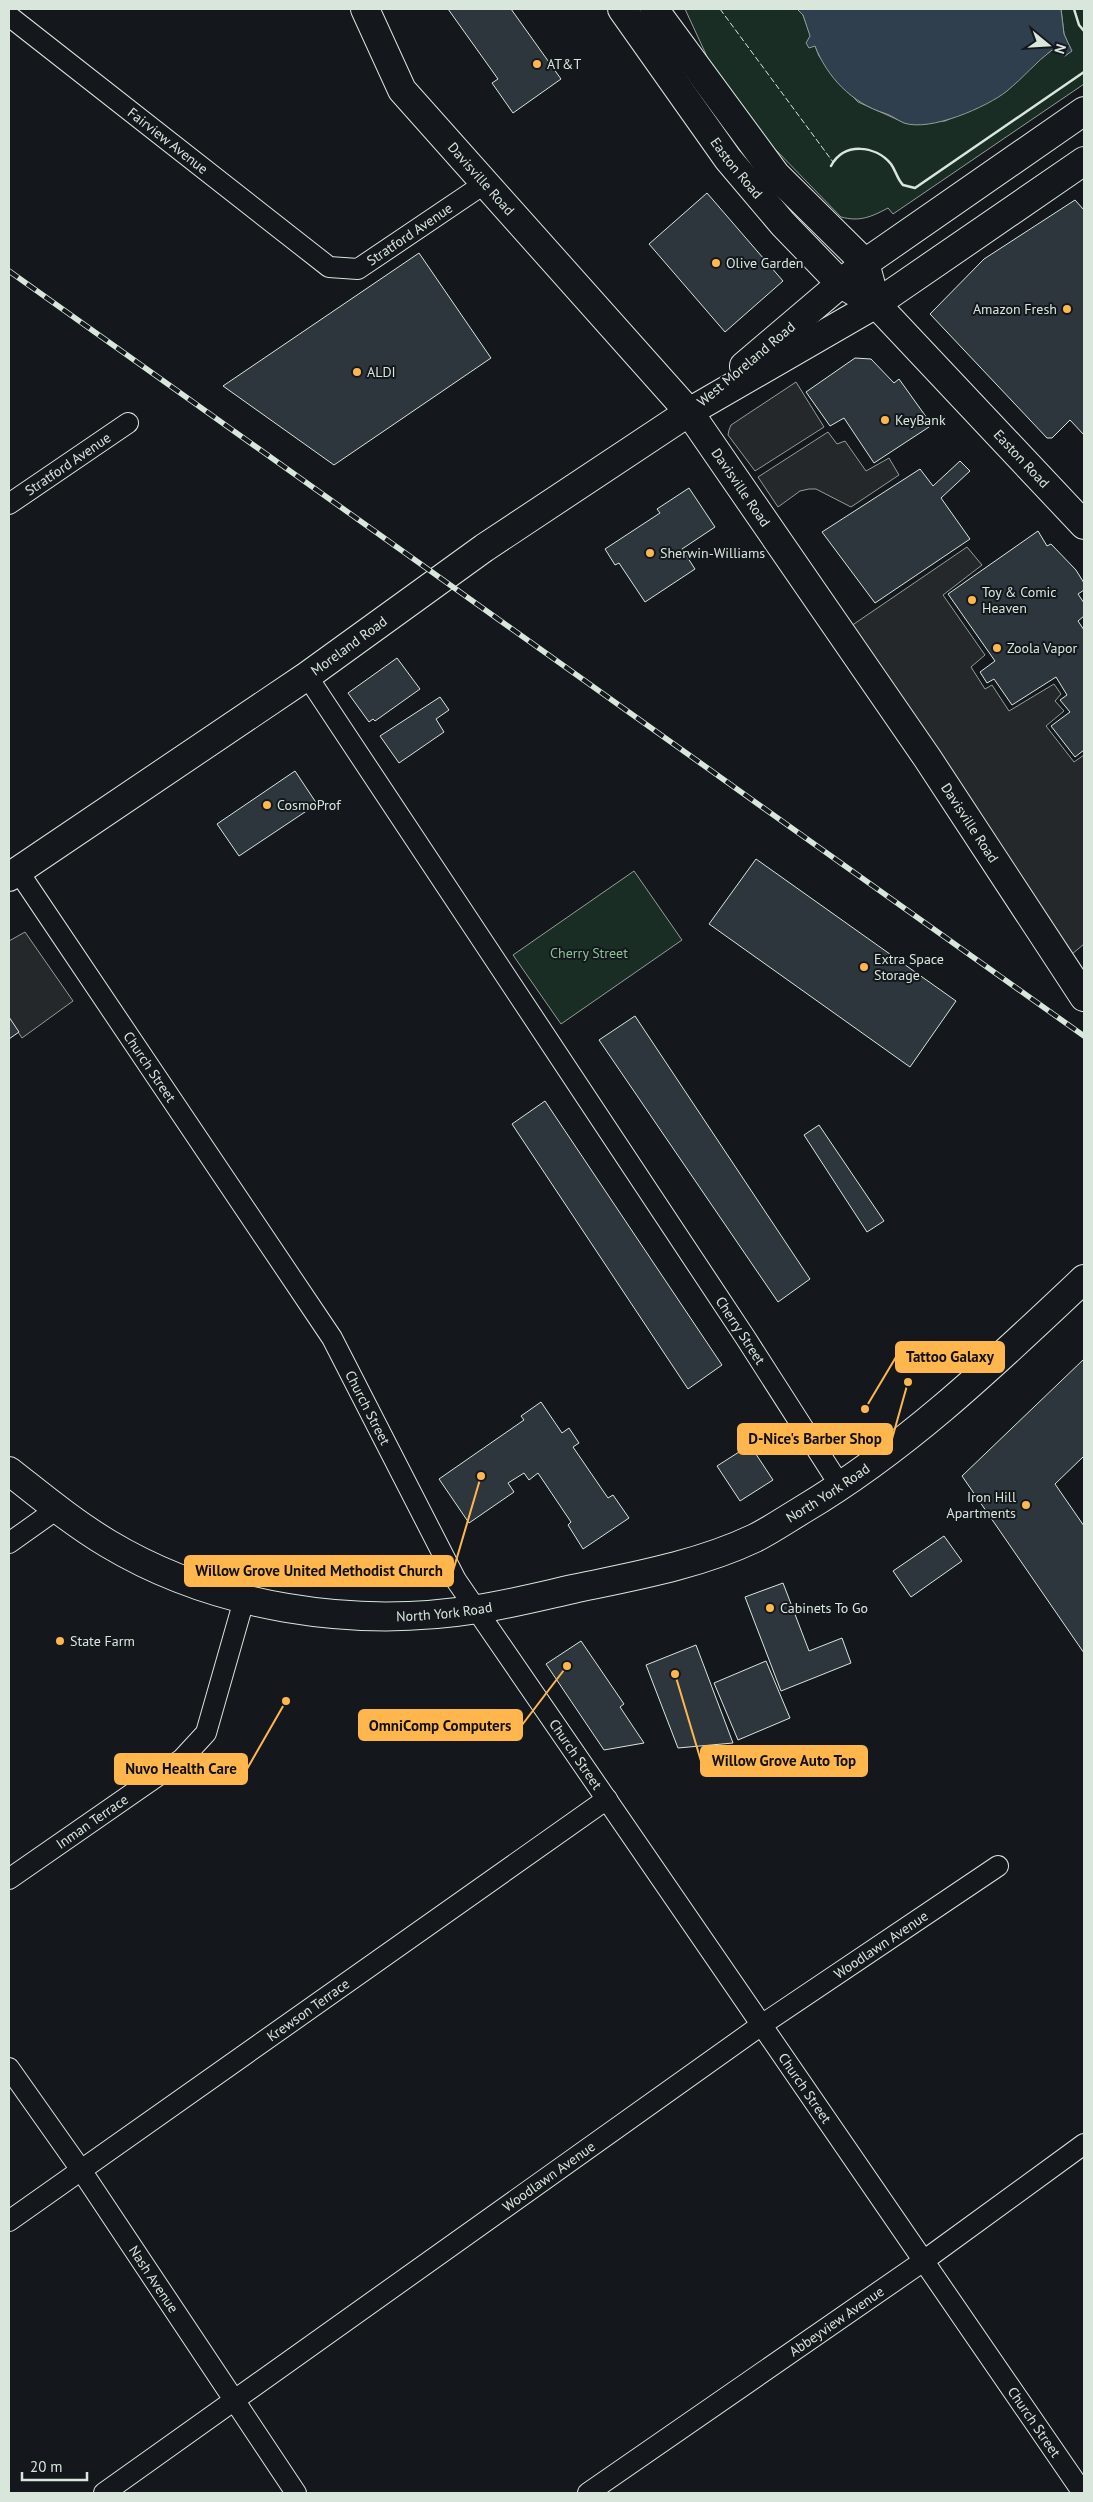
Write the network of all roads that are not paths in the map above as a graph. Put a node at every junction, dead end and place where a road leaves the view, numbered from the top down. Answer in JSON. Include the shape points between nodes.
{"nodes":[{"id":1,"x":365,"y":9,"type":"edge"},
{"id":2,"x":622,"y":9,"type":"edge"},
{"id":3,"x":654,"y":9,"type":"edge"},
{"id":4,"x":9,"y":16,"type":"edge"},
{"id":5,"x":1084,"y":111,"type":"edge"},
{"id":6,"x":1084,"y":161,"type":"edge"},
{"id":7,"x":484,"y":184,"type":"junction"},
{"id":8,"x":865,"y":263,"type":"junction"},
{"id":9,"x":329,"y":267,"type":"joint"},
{"id":10,"x":841,"y":284,"type":"junction"},
{"id":11,"x":876,"y":304,"type":"junction"},
{"id":12,"x":689,"y":412,"type":"junction"},
{"id":13,"x":128,"y":424,"type":"dead end"},
{"id":14,"x":9,"y":504,"type":"edge"},
{"id":15,"x":1084,"y":525,"type":"edge"},
{"id":16,"x":307,"y":676,"type":"junction"},
{"id":17,"x":13,"y":874,"type":"edge"},
{"id":18,"x":1084,"y":996,"type":"edge"},
{"id":19,"x":1084,"y":1278,"type":"edge"},
{"id":20,"x":9,"y":1471,"type":"edge"},
{"id":21,"x":841,"y":1487,"type":"junction"},
{"id":22,"x":57,"y":1509,"type":"junction"},
{"id":23,"x":9,"y":1543,"type":"edge"},
{"id":24,"x":244,"y":1600,"type":"junction"},
{"id":25,"x":478,"y":1609,"type":"junction"},
{"id":26,"x":607,"y":1799,"type":"junction"},
{"id":27,"x":998,"y":1866,"type":"dead end"},
{"id":28,"x":9,"y":1879,"type":"edge"},
{"id":29,"x":760,"y":2026,"type":"junction"},
{"id":30,"x":9,"y":2068,"type":"edge"},
{"id":31,"x":1084,"y":2144,"type":"edge"},
{"id":32,"x":81,"y":2170,"type":"junction"},
{"id":33,"x":9,"y":2221,"type":"edge"},
{"id":34,"x":922,"y":2262,"type":"junction"},
{"id":35,"x":234,"y":2401,"type":"junction"},
{"id":36,"x":1078,"y":2489,"type":"edge"},
{"id":37,"x":104,"y":2493,"type":"edge"},
{"id":38,"x":296,"y":2493,"type":"edge"},
{"id":39,"x":588,"y":2493,"type":"edge"}],
"edges":[{"from":1,"to":7,"type":"main road","name":"Davisville Road","via":[[402,90]]},
{"from":2,"to":10,"type":"main road","name":"Easton Road","via":[[728,159],[783,224]]},
{"from":3,"to":8,"type":"main road","name":"Easton Road","via":[[776,175]]},
{"from":4,"to":9,"type":"street","name":"Fairview Avenue"},
{"from":5,"to":8,"type":"main road","name":"West Moreland Road"},
{"from":6,"to":11,"type":"main road","name":"West Moreland Road"},
{"from":7,"to":9,"type":"street","name":"Stratford Avenue","via":[[358,269]]},
{"from":7,"to":12,"type":"main road","name":"Davisville Road"},
{"from":8,"to":10,"type":"main road","name":"West Moreland Road"},
{"from":8,"to":11,"type":"main road","name":"Easton Road"},
{"from":10,"to":11,"type":"main road","name":"Easton Road"},
{"from":10,"to":12,"type":"main road","name":"West Moreland Road"},
{"from":11,"to":12,"type":"main road","name":"West Moreland Road"},
{"from":11,"to":15,"type":"main road","name":"Easton Road"},
{"from":12,"to":16,"type":"main road","name":"Moreland Road","via":[[484,548]]},
{"from":12,"to":18,"type":"main road","name":"Davisville Road","via":[[928,760]]},
{"from":13,"to":14,"type":"street","name":"Stratford Avenue"},
{"from":16,"to":17,"type":"main road","name":"Moreland Road"},
{"from":16,"to":21,"type":"street","name":"Cherry Street","via":[[746,1337]]},
{"from":17,"to":25,"type":"street","name":"Church Street","via":[[332,1338],[456,1580]]},
{"from":19,"to":21,"type":"main road","name":"North York Road","via":[[1009,1350],[892,1450]]},
{"from":20,"to":22,"type":"main road","name":"North York Road"},
{"from":21,"to":25,"type":"main road","name":"North York Road","via":[[755,1538],[682,1565]]},
{"from":22,"to":23,"type":"street"},
{"from":22,"to":24,"type":"main road","name":"North York Road","via":[[108,1544],[177,1579]]},
{"from":24,"to":25,"type":"main road","name":"North York Road","via":[[299,1610],[389,1616]]},
{"from":24,"to":28,"type":"street","name":"Inman Terrace","via":[[206,1733],[182,1759]]},
{"from":25,"to":26,"type":"street","name":"Church Street"},
{"from":26,"to":29,"type":"street","name":"Church Street"},
{"from":26,"to":32,"type":"street","name":"Krewson Terrace"},
{"from":27,"to":29,"type":"street","name":"Woodlawn Avenue"},
{"from":29,"to":34,"type":"street","name":"Church Street"},
{"from":29,"to":35,"type":"street","name":"Woodlawn Avenue"},
{"from":30,"to":32,"type":"street","name":"Nash Avenue"},
{"from":31,"to":34,"type":"street","name":"Abbeyview Avenue"},
{"from":32,"to":33,"type":"street","name":"Krewson Terrace"},
{"from":32,"to":35,"type":"street","name":"Nash Avenue"},
{"from":34,"to":36,"type":"street","name":"Church Street"},
{"from":34,"to":39,"type":"street","name":"Abbeyview Avenue"},
{"from":35,"to":37,"type":"street","name":"Woodlawn Avenue"},
{"from":35,"to":38,"type":"street","name":"Nash Avenue"}]}
